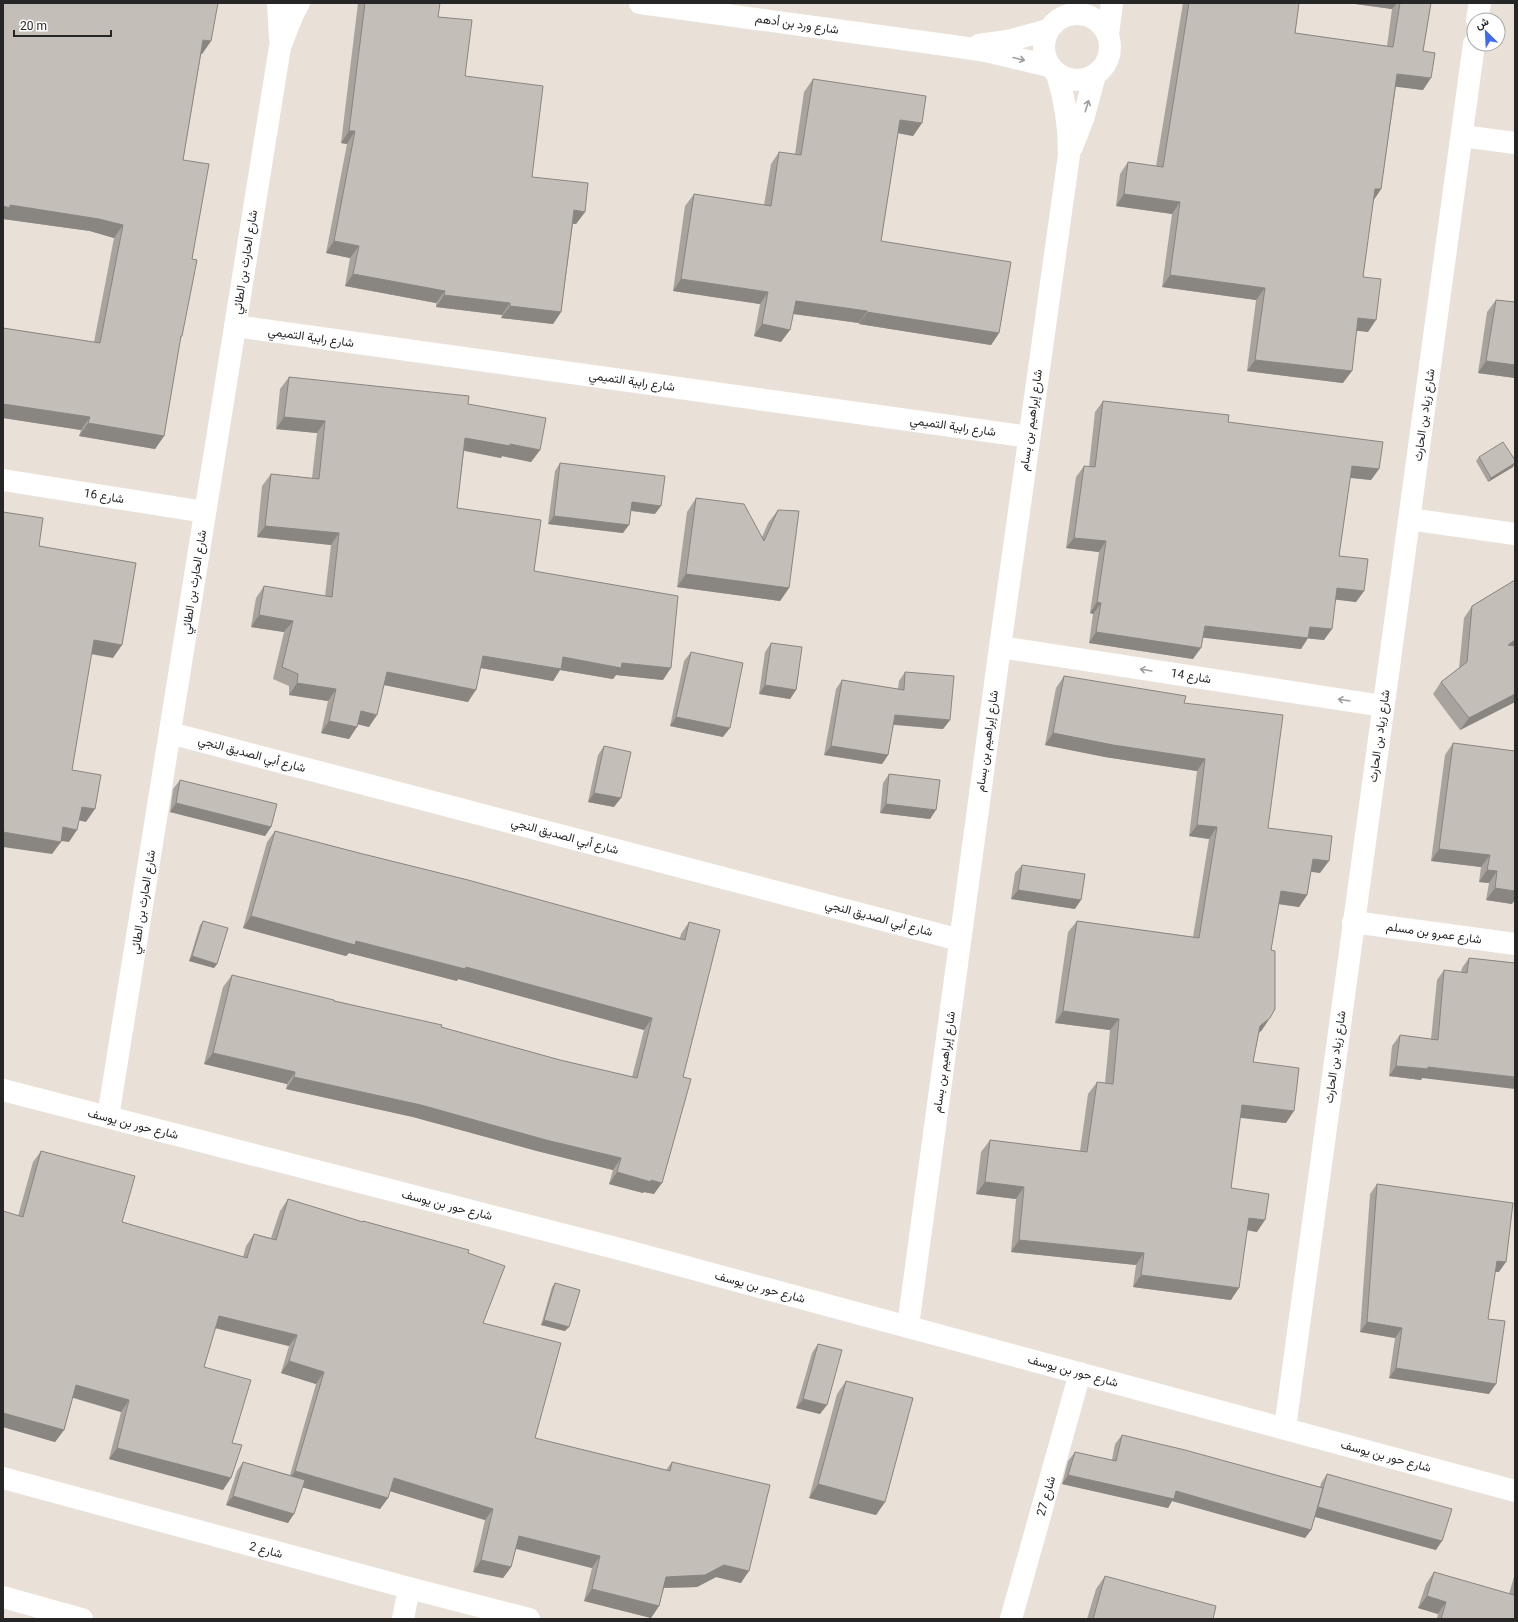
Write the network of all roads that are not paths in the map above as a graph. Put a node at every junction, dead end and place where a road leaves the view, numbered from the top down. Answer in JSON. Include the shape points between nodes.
{"nodes":[{"id":1,"x":278,"y":3,"type":"edge"},
{"id":2,"x":299,"y":3,"type":"edge"},
{"id":3,"x":640,"y":3,"type":"edge"},
{"id":4,"x":1112,"y":3,"type":"edge"},
{"id":5,"x":1071,"y":9,"type":"edge"},
{"id":6,"x":1048,"y":30,"type":"junction"},
{"id":7,"x":1108,"y":34,"type":"junction"},
{"id":8,"x":953,"y":46,"type":"junction"},
{"id":9,"x":280,"y":47,"type":"junction"},
{"id":10,"x":1473,"y":52,"type":"edge"},
{"id":11,"x":1053,"y":70,"type":"junction"},
{"id":12,"x":1095,"y":75,"type":"junction"},
{"id":13,"x":1462,"y":136,"type":"junction"},
{"id":14,"x":1515,"y":143,"type":"edge"},
{"id":15,"x":1069,"y":156,"type":"junction"},
{"id":16,"x":235,"y":326,"type":"junction"},
{"id":17,"x":1029,"y":437,"type":"junction"},
{"id":18,"x":3,"y":480,"type":"edge"},
{"id":19,"x":205,"y":512,"type":"junction"},
{"id":20,"x":1410,"y":519,"type":"junction"},
{"id":21,"x":1515,"y":534,"type":"edge"},
{"id":22,"x":1000,"y":647,"type":"junction"},
{"id":23,"x":1383,"y":706,"type":"junction"},
{"id":24,"x":170,"y":733,"type":"junction"},
{"id":25,"x":1353,"y":922,"type":"junction"},
{"id":26,"x":960,"y":940,"type":"junction"},
{"id":27,"x":1515,"y":944,"type":"edge"},
{"id":28,"x":3,"y":1090,"type":"edge"},
{"id":29,"x":108,"y":1117,"type":"junction"},
{"id":30,"x":908,"y":1326,"type":"junction"},
{"id":31,"x":1080,"y":1373,"type":"junction"},
{"id":32,"x":1285,"y":1428,"type":"junction"},
{"id":33,"x":3,"y":1478,"type":"edge"},
{"id":34,"x":1515,"y":1491,"type":"edge"},
{"id":35,"x":409,"y":1588,"type":"junction"},
{"id":36,"x":3,"y":1597,"type":"edge"},
{"id":37,"x":82,"y":1619,"type":"edge"},
{"id":38,"x":403,"y":1619,"type":"edge"},
{"id":39,"x":529,"y":1619,"type":"edge"},
{"id":40,"x":1011,"y":1619,"type":"edge"}],
"edges":[{"from":1,"to":9,"type":"street","name":"شارع الحارث بن الطائي"},
{"from":2,"to":9,"type":"street","name":"شارع الحارث بن الطائي"},
{"from":3,"to":8,"type":"street","name":"شارع ورد بن أدهم"},
{"from":4,"to":7,"type":"street"},
{"from":5,"to":6,"type":"street"},
{"from":5,"to":7,"type":"street","via":[[1101,23]]},
{"from":6,"to":8,"type":"street","name":"شارع ورد بن أدهم","via":[[1007,41]]},
{"from":6,"to":11,"type":"street","via":[[1043,42],[1044,55]]},
{"from":7,"to":12,"type":"street","via":[[1109,57],[1104,67]]},
{"from":8,"to":11,"type":"street","name":"شارع ورد بن أدهم","one_way":true,"via":[[986,51]]},
{"from":9,"to":16,"type":"street","name":"شارع الحارث بن الطائي"},
{"from":10,"to":13,"type":"street","name":"شارع زياد بن الحارث"},
{"from":11,"to":12,"type":"street","via":[[1069,80],[1083,80]]},
{"from":11,"to":15,"type":"street","name":"شارع إبراهيم بن بسام","via":[[1067,114]]},
{"from":15,"to":12,"type":"street","name":"شارع إبراهيم بن بسام","one_way":true,"via":[[1084,116]]},
{"from":13,"to":14,"type":"street"},
{"from":13,"to":20,"type":"street","name":"شارع زياد بن الحارث"},
{"from":15,"to":17,"type":"street","name":"شارع إبراهيم بن بسام"},
{"from":16,"to":17,"type":"street","name":"شارع رابية التميمي"},
{"from":16,"to":19,"type":"street","name":"شارع الحارث بن الطائي"},
{"from":17,"to":22,"type":"street","name":"شارع إبراهيم بن بسام"},
{"from":18,"to":19,"type":"street","name":"شارع 16"},
{"from":19,"to":24,"type":"street","name":"شارع الحارث بن الطائي"},
{"from":20,"to":21,"type":"street"},
{"from":20,"to":23,"type":"street","name":"شارع زياد بن الحارث"},
{"from":23,"to":22,"type":"street","name":"شارع 14","one_way":true},
{"from":22,"to":26,"type":"street","name":"شارع إبراهيم بن بسام"},
{"from":23,"to":25,"type":"street","name":"شارع زياد بن الحارث"},
{"from":24,"to":26,"type":"street","name":"شارع أبي الصديق النجي"},
{"from":24,"to":29,"type":"street","name":"شارع الحارث بن الطائي"},
{"from":25,"to":27,"type":"street","name":"شارع عمرو بن مسلم"},
{"from":25,"to":32,"type":"street","name":"شارع زياد بن الحارث"},
{"from":26,"to":30,"type":"street","name":"شارع إبراهيم بن بسام"},
{"from":28,"to":29,"type":"street","name":"شارع حور بن يوسف"},
{"from":29,"to":30,"type":"street","name":"شارع حور بن يوسف"},
{"from":30,"to":31,"type":"street","name":"شارع حور بن يوسف"},
{"from":31,"to":32,"type":"street","name":"شارع حور بن يوسف"},
{"from":31,"to":40,"type":"street","name":"شارع 27"},
{"from":32,"to":34,"type":"street","name":"شارع حور بن يوسف"},
{"from":33,"to":35,"type":"street","name":"شارع 2"},
{"from":35,"to":38,"type":"street"},
{"from":35,"to":39,"type":"street","name":"شارع 2"},
{"from":36,"to":37,"type":"street"}]}
